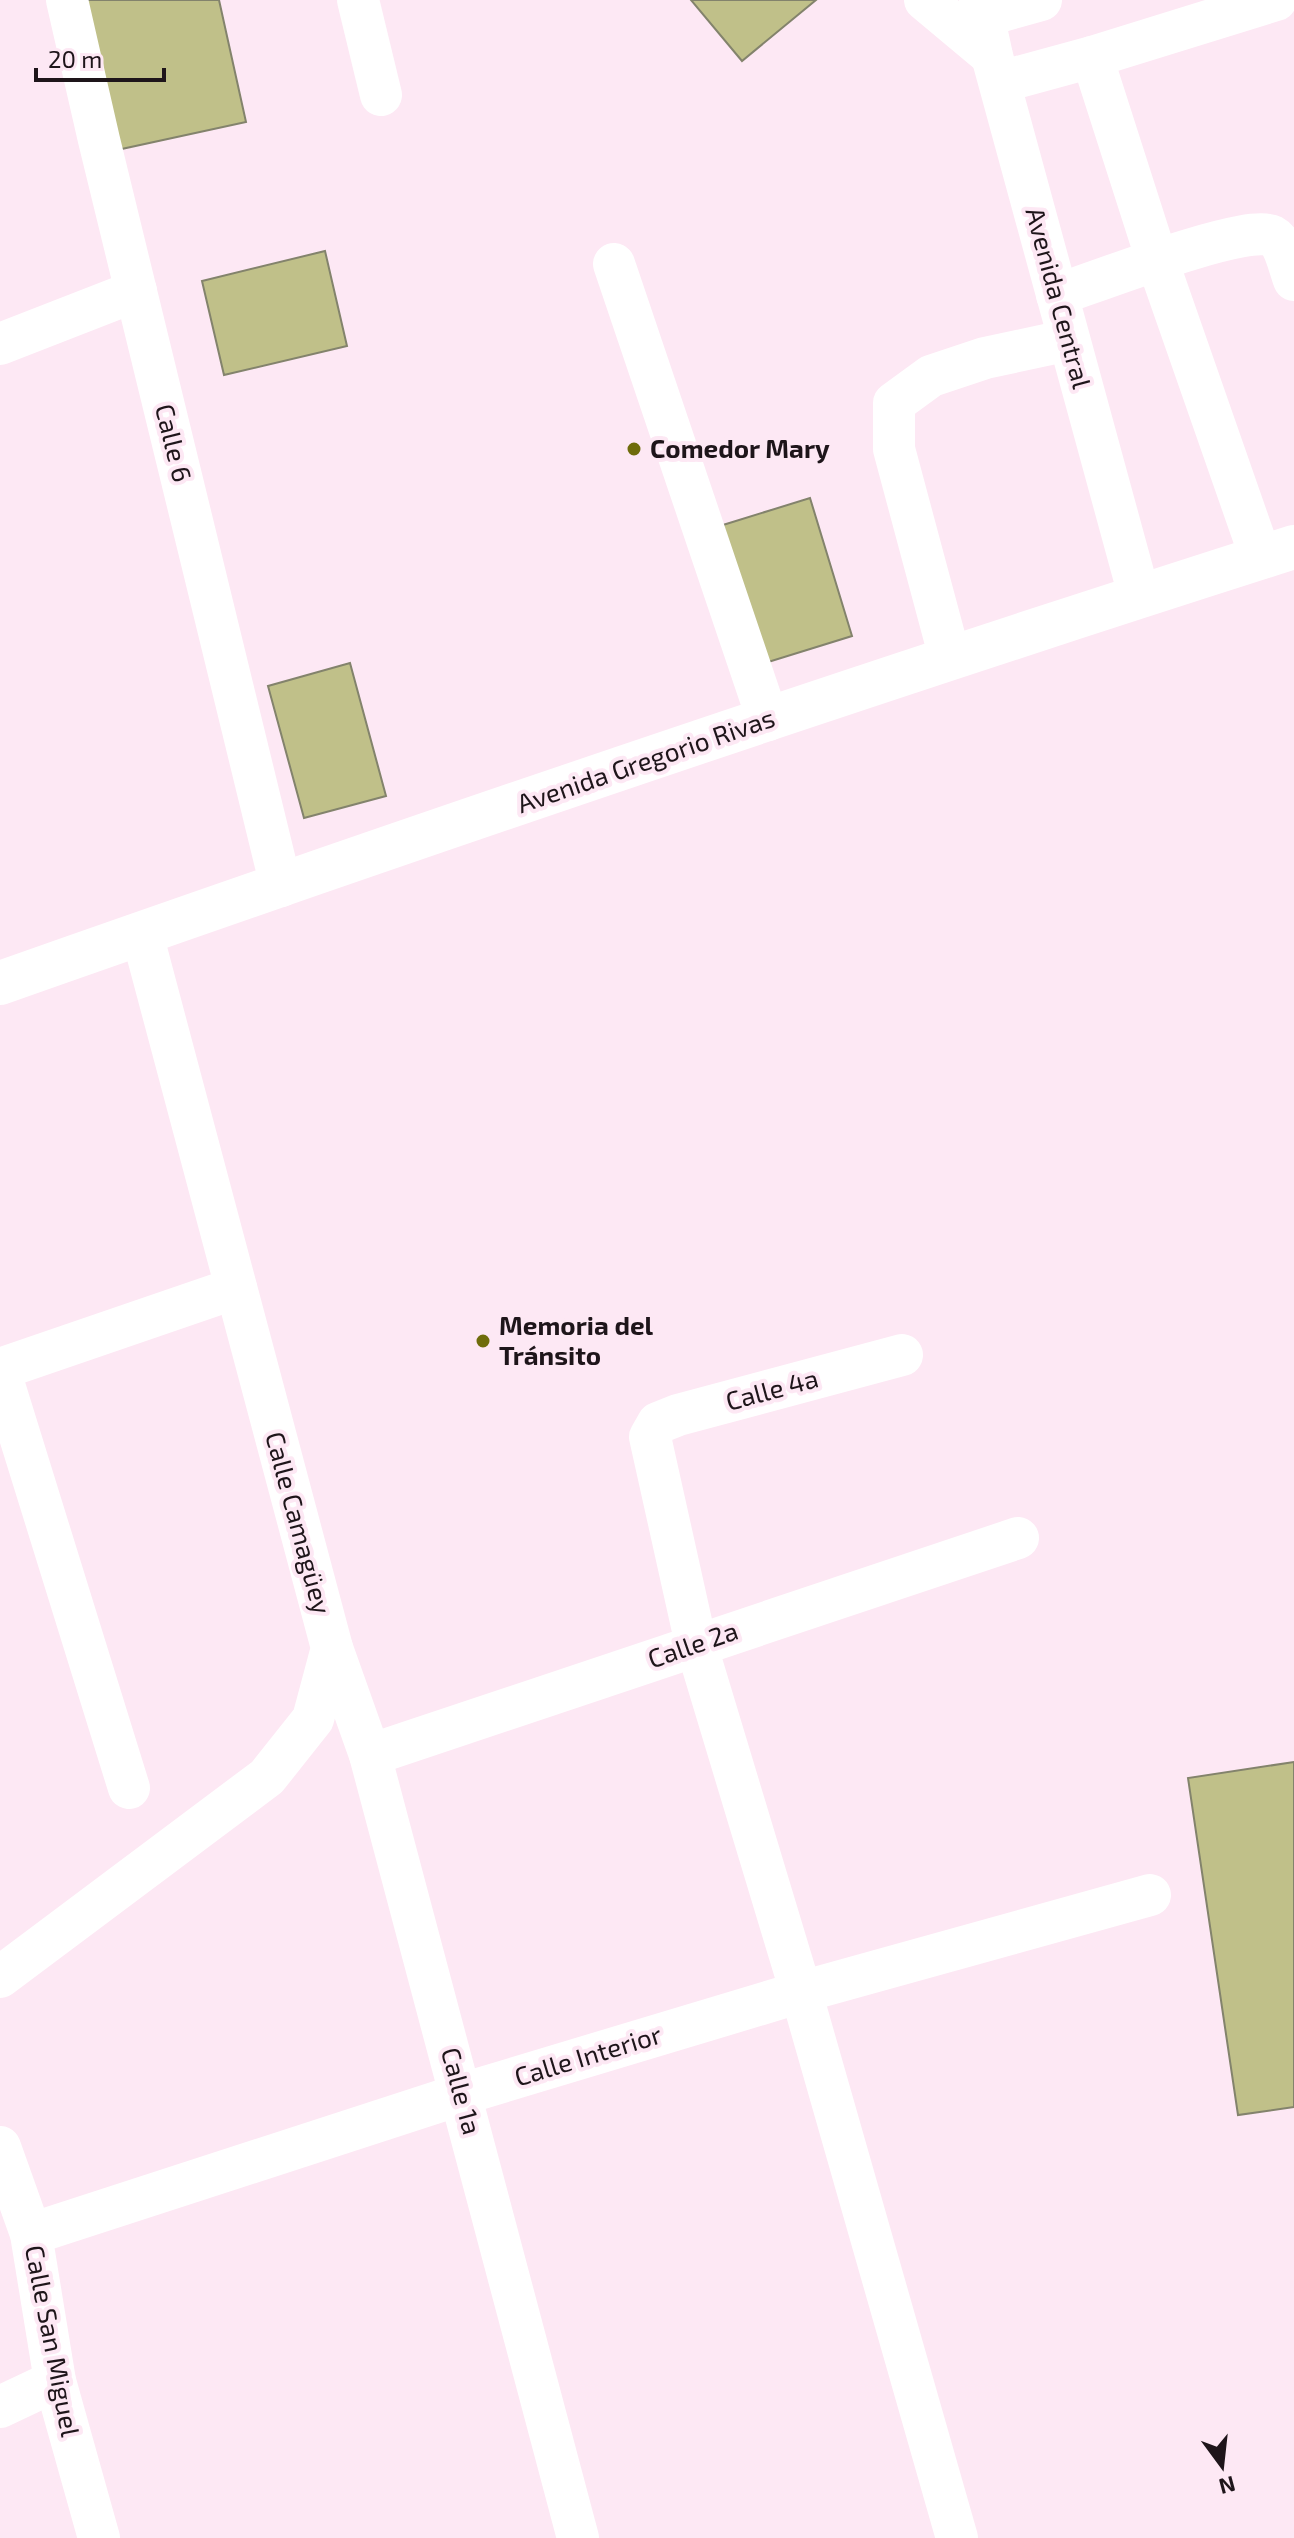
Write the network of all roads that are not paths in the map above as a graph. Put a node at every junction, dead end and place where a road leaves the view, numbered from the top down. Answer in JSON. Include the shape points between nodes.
{"nodes":[{"id":1,"x":67,"y":0,"type":"edge"},
{"id":2,"x":358,"y":0,"type":"edge"},
{"id":3,"x":925,"y":0,"type":"edge"},
{"id":4,"x":1041,"y":0,"type":"edge"},
{"id":5,"x":1276,"y":0,"type":"edge"},
{"id":6,"x":989,"y":38,"type":"edge"},
{"id":7,"x":1092,"y":57,"type":"junction"},
{"id":8,"x":381,"y":95,"type":"dead end"},
{"id":9,"x":1157,"y":260,"type":"junction"},
{"id":10,"x":614,"y":264,"type":"dead end"},
{"id":11,"x":1294,"y":280,"type":"edge"},
{"id":12,"x":136,"y":291,"type":"junction"},
{"id":13,"x":1057,"y":295,"type":"junction"},
{"id":14,"x":1069,"y":340,"type":"junction"},
{"id":15,"x":0,"y":344,"type":"edge"},
{"id":16,"x":1277,"y":552,"type":"edge"},
{"id":17,"x":1139,"y":595,"type":"junction"},
{"id":18,"x":950,"y":658,"type":"junction"},
{"id":19,"x":768,"y":720,"type":"junction"},
{"id":20,"x":281,"y":886,"type":"junction"},
{"id":21,"x":142,"y":934,"type":"junction"},
{"id":22,"x":0,"y":983,"type":"edge"},
{"id":23,"x":236,"y":1288,"type":"junction"},
{"id":24,"x":902,"y":1355,"type":"dead end"},
{"id":25,"x":0,"y":1371,"type":"edge"},
{"id":26,"x":1018,"y":1538,"type":"dead end"},
{"id":27,"x":696,"y":1644,"type":"junction"},
{"id":28,"x":332,"y":1648,"type":"junction"},
{"id":29,"x":370,"y":1755,"type":"junction"},
{"id":30,"x":129,"y":1788,"type":"dead end"},
{"id":31,"x":1150,"y":1895,"type":"dead end"},
{"id":32,"x":0,"y":1977,"type":"edge"},
{"id":33,"x":801,"y":1992,"type":"junction"},
{"id":34,"x":462,"y":2094,"type":"junction"},
{"id":35,"x":0,"y":2147,"type":"edge"},
{"id":36,"x":31,"y":2234,"type":"junction"},
{"id":37,"x":55,"y":2381,"type":"junction"},
{"id":38,"x":0,"y":2407,"type":"edge"},
{"id":39,"x":99,"y":2538,"type":"edge"},
{"id":40,"x":578,"y":2538,"type":"edge"},
{"id":41,"x":957,"y":2538,"type":"edge"}],
"edges":[{"from":1,"to":12,"type":"street","name":"Calle 6"},
{"from":2,"to":8,"type":"street"},
{"from":3,"to":6,"type":"street"},
{"from":4,"to":6,"type":"street"},
{"from":5,"to":7,"type":"street"},
{"from":6,"to":7,"type":"street"},
{"from":6,"to":13,"type":"street","name":"Avenida Central"},
{"from":7,"to":9,"type":"street"},
{"from":9,"to":11,"type":"street","via":[[1249,234],[1269,234],[1278,240]]},
{"from":9,"to":13,"type":"street"},
{"from":9,"to":16,"type":"street"},
{"from":10,"to":19,"type":"street"},
{"from":12,"to":15,"type":"street"},
{"from":12,"to":20,"type":"street","name":"Calle 6"},
{"from":13,"to":14,"type":"street","name":"Avenida Central"},
{"from":14,"to":17,"type":"street","name":"Avenida Central"},
{"from":14,"to":18,"type":"street","via":[[931,376],[894,403],[894,449]]},
{"from":16,"to":17,"type":"main road","name":"Avenida Gregorio Rivas"},
{"from":17,"to":18,"type":"main road","name":"Avenida Gregorio Rivas"},
{"from":18,"to":19,"type":"main road","name":"Avenida Gregorio Rivas"},
{"from":19,"to":20,"type":"main road","name":"Avenida Gregorio Rivas"},
{"from":20,"to":21,"type":"main road","name":"Avenida Gregorio Rivas"},
{"from":21,"to":22,"type":"main road","name":"Avenida Gregorio Rivas"},
{"from":21,"to":23,"type":"street","name":"Calle Camagüey"},
{"from":23,"to":25,"type":"street"},
{"from":23,"to":28,"type":"street","name":"Calle Camagüey"},
{"from":24,"to":27,"type":"street","name":"Calle 4a","via":[[658,1423],[650,1437]]},
{"from":25,"to":30,"type":"street"},
{"from":26,"to":27,"type":"street","name":"Calle 2a"},
{"from":27,"to":29,"type":"street","name":"Calle 2a"},
{"from":27,"to":33,"type":"street"},
{"from":28,"to":29,"type":"street","name":"Calle 1a"},
{"from":28,"to":32,"type":"street","name":"Calle Camagüey","via":[[313,1719],[267,1777]]},
{"from":29,"to":34,"type":"street","name":"Calle 1a"},
{"from":31,"to":33,"type":"street","name":"Calle Interior"},
{"from":33,"to":34,"type":"street","name":"Calle Interior"},
{"from":33,"to":41,"type":"street"},
{"from":34,"to":36,"type":"street","name":"Calle Interior"},
{"from":34,"to":40,"type":"street","name":"Calle 1a"},
{"from":35,"to":36,"type":"street","name":"Calle San Miguel"},
{"from":36,"to":37,"type":"street","name":"Calle San Miguel"},
{"from":37,"to":38,"type":"street"},
{"from":37,"to":39,"type":"street","name":"Calle San Miguel"}]}
